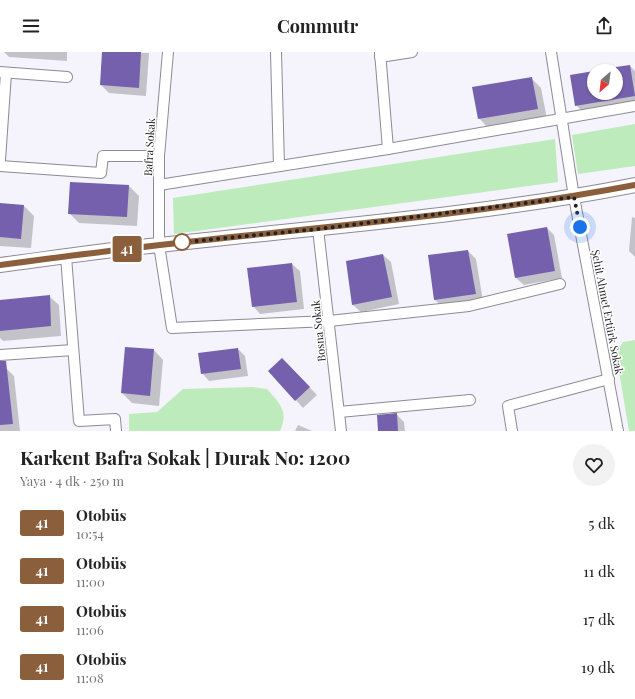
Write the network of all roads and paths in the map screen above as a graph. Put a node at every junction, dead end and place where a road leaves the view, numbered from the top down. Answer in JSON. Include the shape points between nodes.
{"nodes":[{"id":1,"x":168,"y":52,"type":"edge"},
{"id":2,"x":276,"y":52,"type":"edge"},
{"id":3,"x":412,"y":52,"type":"edge"},
{"id":4,"x":551,"y":52,"type":"edge"},
{"id":5,"x":380,"y":54,"type":"edge"},
{"id":6,"x":3,"y":73,"type":"edge"},
{"id":7,"x":67,"y":77,"type":"dead end"},
{"id":8,"x":635,"y":106,"type":"edge"},
{"id":9,"x":561,"y":119,"type":"junction"},
{"id":10,"x":388,"y":149,"type":"junction"},
{"id":11,"x":159,"y":156,"type":"junction"},
{"id":12,"x":0,"y":160,"type":"edge"},
{"id":13,"x":0,"y":166,"type":"edge"},
{"id":14,"x":279,"y":166,"type":"junction"},
{"id":15,"x":159,"y":185,"type":"junction"},
{"id":16,"x":635,"y":185,"type":"edge"},
{"id":17,"x":574,"y":197,"type":"junction"},
{"id":18,"x":318,"y":229,"type":"junction"},
{"id":19,"x":159,"y":245,"type":"junction"},
{"id":20,"x":66,"y":257,"type":"junction"},
{"id":21,"x":0,"y":265,"type":"edge"},
{"id":22,"x":560,"y":284,"type":"dead end"},
{"id":23,"x":329,"y":321,"type":"junction"},
{"id":24,"x":73,"y":350,"type":"junction"},
{"id":25,"x":0,"y":355,"type":"edge"},
{"id":26,"x":609,"y":379,"type":"junction"},
{"id":27,"x":470,"y":400,"type":"dead end"},
{"id":28,"x":339,"y":412,"type":"junction"},
{"id":29,"x":116,"y":431,"type":"edge"},
{"id":30,"x":341,"y":431,"type":"edge"},
{"id":31,"x":512,"y":431,"type":"edge"},
{"id":32,"x":618,"y":431,"type":"edge"}],
"edges":[{"from":1,"to":11,"type":"street","name":"Bafra Sokak"},
{"from":2,"to":14,"type":"street"},
{"from":3,"to":5,"type":"street"},
{"from":4,"to":9,"type":"street","name":"Şehit Ahmet Ertürk Sokak"},
{"from":5,"to":10,"type":"street"},
{"from":6,"to":7,"type":"street"},
{"from":6,"to":12,"type":"street"},
{"from":8,"to":9,"type":"street"},
{"from":9,"to":10,"type":"street"},
{"from":9,"to":17,"type":"street","name":"Şehit Ahmet Ertürk Sokak"},
{"from":10,"to":14,"type":"street"},
{"from":11,"to":13,"type":"street","via":[[103,156],[101,173]]},
{"from":11,"to":15,"type":"street","name":"Bafra Sokak"},
{"from":14,"to":15,"type":"street"},
{"from":15,"to":19,"type":"street","name":"Bafra Sokak"},
{"from":16,"to":17,"type":"street"},
{"from":17,"to":18,"type":"street"},
{"from":17,"to":26,"type":"street","name":"Şehit Ahmet Ertürk Sokak"},
{"from":18,"to":19,"type":"street"},
{"from":18,"to":23,"type":"street","name":"Bosna Sokak"},
{"from":19,"to":20,"type":"street"},
{"from":19,"to":23,"type":"street","name":"Bafra Sokak","via":[[172,328]]},
{"from":20,"to":21,"type":"street"},
{"from":20,"to":24,"type":"street"},
{"from":22,"to":23,"type":"street","via":[[469,306]]},
{"from":23,"to":28,"type":"street","name":"Bosna Sokak"},
{"from":24,"to":25,"type":"street"},
{"from":24,"to":29,"type":"street","via":[[80,421],[115,420]]},
{"from":26,"to":31,"type":"street","via":[[508,406]]},
{"from":26,"to":32,"type":"street","name":"Şehit Ahmet Ertürk Sokak"},
{"from":27,"to":28,"type":"street"},
{"from":28,"to":30,"type":"street","name":"Bosna Sokak"}]}
